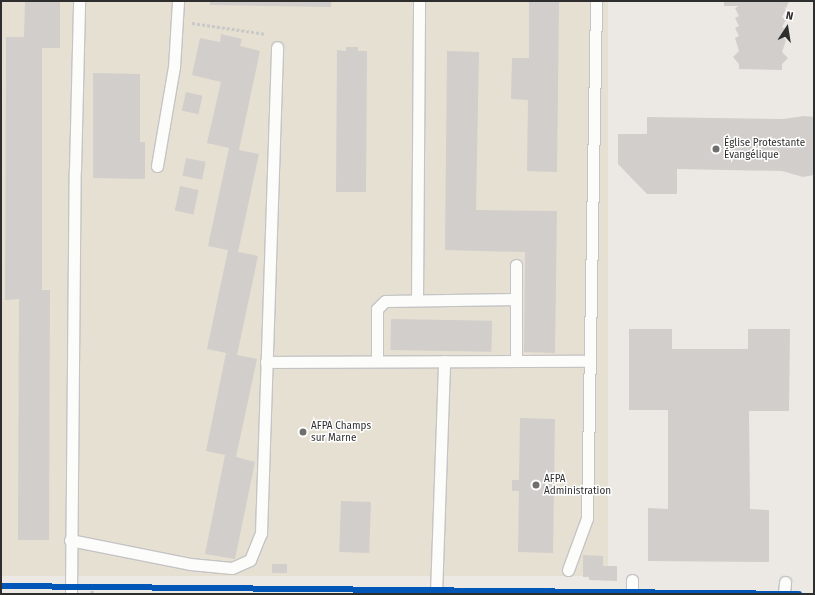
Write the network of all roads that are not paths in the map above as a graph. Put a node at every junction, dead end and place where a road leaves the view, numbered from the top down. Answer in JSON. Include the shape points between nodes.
{"nodes":[{"id":1,"x":79,"y":1,"type":"edge"},
{"id":2,"x":178,"y":1,"type":"edge"},
{"id":3,"x":419,"y":1,"type":"edge"},
{"id":4,"x":596,"y":1,"type":"edge"},
{"id":5,"x":277,"y":47,"type":"road end"},
{"id":6,"x":157,"y":166,"type":"dead end"},
{"id":7,"x":516,"y":265,"type":"dead end"},
{"id":8,"x":516,"y":299,"type":"junction"},
{"id":9,"x":417,"y":300,"type":"junction"},
{"id":10,"x":377,"y":361,"type":"junction"},
{"id":11,"x":444,"y":361,"type":"junction"},
{"id":12,"x":516,"y":361,"type":"junction"},
{"id":13,"x":583,"y":361,"type":"dead end"},
{"id":14,"x":266,"y":362,"type":"junction"},
{"id":15,"x":70,"y":540,"type":"junction"},
{"id":16,"x":568,"y":570,"type":"dead end"},
{"id":17,"x":632,"y":580,"type":"dead end"},
{"id":18,"x":784,"y":582,"type":"dead end"},
{"id":19,"x":71,"y":591,"type":"edge"},
{"id":20,"x":436,"y":594,"type":"edge"},
{"id":21,"x":632,"y":594,"type":"edge"},
{"id":22,"x":784,"y":594,"type":"edge"}],
"edges":[{"from":1,"to":15,"type":"lane"},
{"from":2,"to":6,"type":"lane","via":[[174,67]]},
{"from":3,"to":9,"type":"lane"},
{"from":4,"to":16,"type":"lane","via":[[587,518]]},
{"from":5,"to":14,"type":"lane"},
{"from":7,"to":8,"type":"lane"},
{"from":8,"to":9,"type":"lane"},
{"from":8,"to":12,"type":"lane"},
{"from":9,"to":10,"type":"lane","via":[[386,302],[378,309]]},
{"from":10,"to":11,"type":"lane"},
{"from":10,"to":14,"type":"lane"},
{"from":11,"to":12,"type":"lane"},
{"from":11,"to":20,"type":"lane"},
{"from":12,"to":13,"type":"lane"},
{"from":14,"to":15,"type":"lane","via":[[261,533],[250,560],[232,568],[190,564]]},
{"from":15,"to":19,"type":"lane"},
{"from":17,"to":21,"type":"lane"},
{"from":18,"to":22,"type":"lane"}]}
